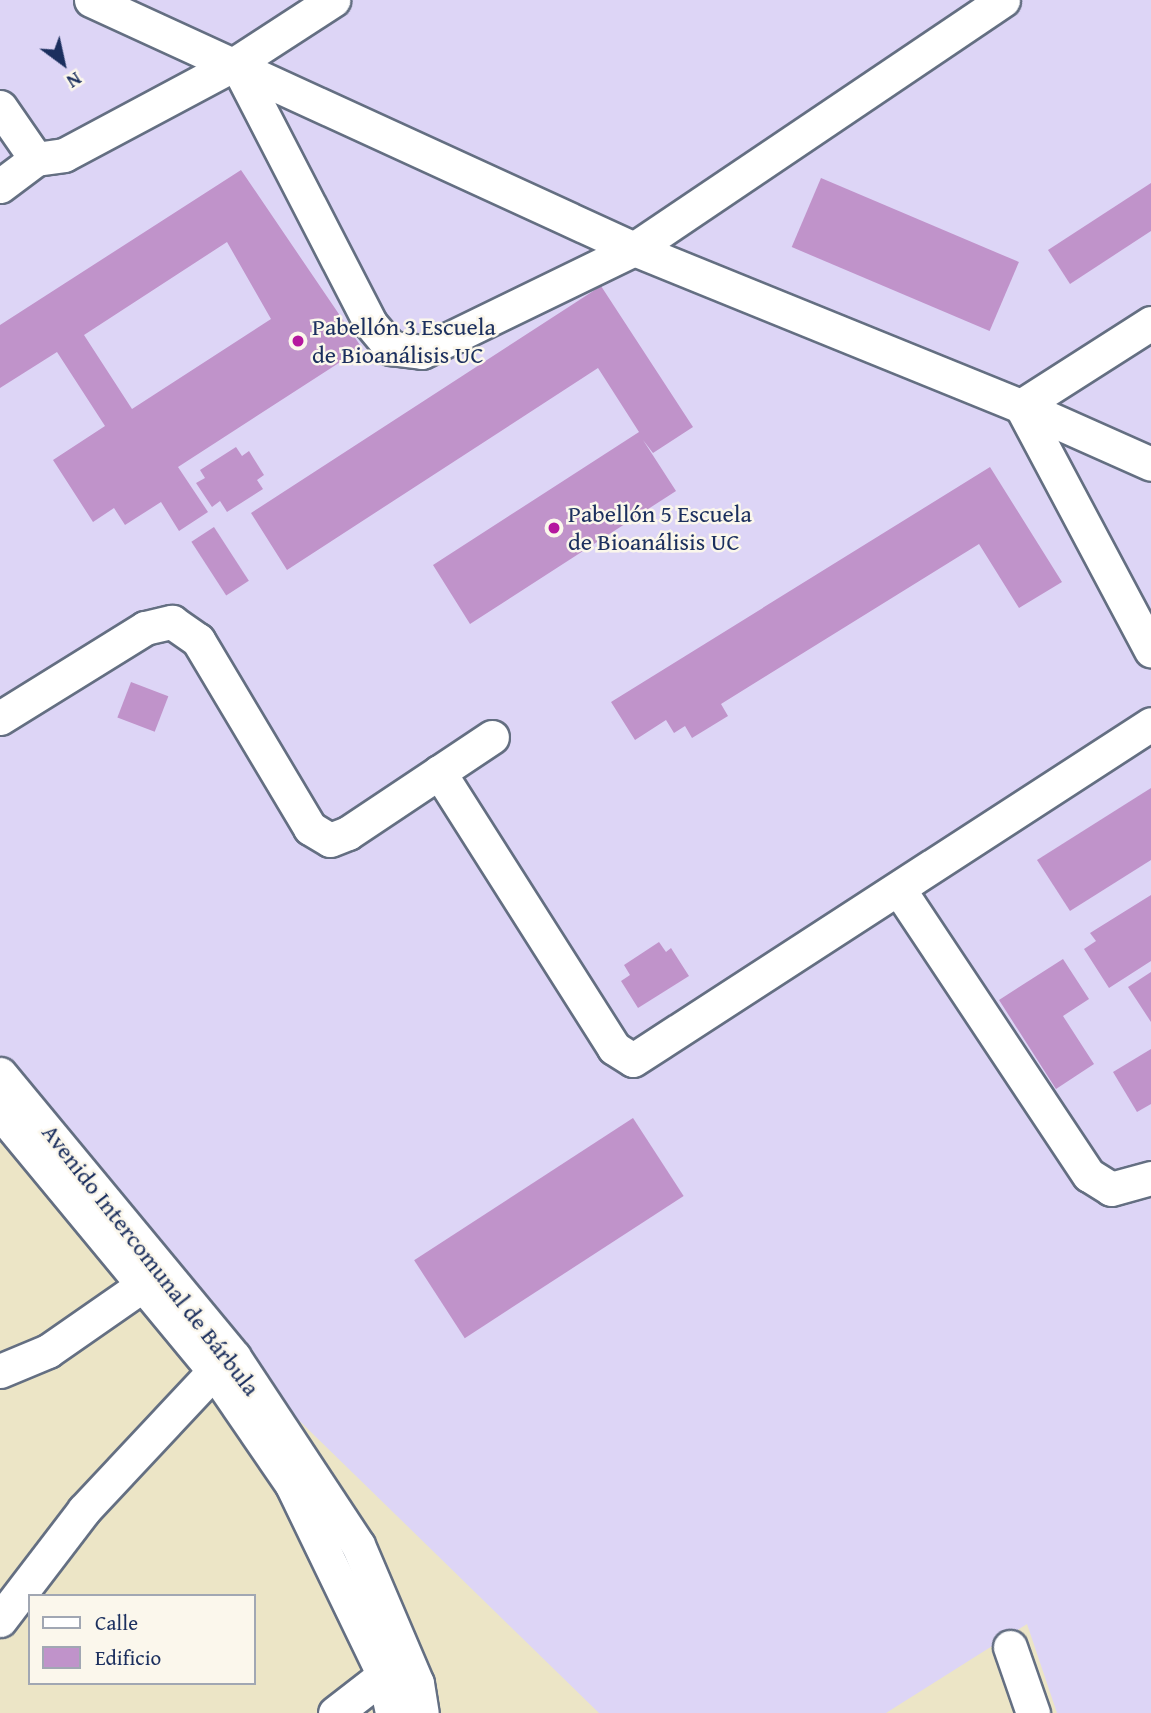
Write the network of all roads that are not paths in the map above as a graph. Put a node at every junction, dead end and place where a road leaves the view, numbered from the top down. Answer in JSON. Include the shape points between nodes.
{"nodes":[{"id":1,"x":91,"y":0,"type":"edge"},
{"id":2,"x":333,"y":0,"type":"edge"},
{"id":3,"x":1003,"y":0,"type":"edge"},
{"id":4,"x":236,"y":63,"type":"junction"},
{"id":5,"x":0,"y":107,"type":"edge"},
{"id":6,"x":36,"y":159,"type":"junction"},
{"id":7,"x":0,"y":186,"type":"edge"},
{"id":8,"x":634,"y":249,"type":"junction"},
{"id":9,"x":1151,"y":323,"type":"edge"},
{"id":10,"x":1021,"y":406,"type":"junction"},
{"id":11,"x":1151,"y":464,"type":"edge"},
{"id":12,"x":1151,"y":650,"type":"edge"},
{"id":13,"x":0,"y":718,"type":"edge"},
{"id":14,"x":1151,"y":724,"type":"edge"},
{"id":15,"x":492,"y":737,"type":"dead end"},
{"id":16,"x":439,"y":772,"type":"junction"},
{"id":17,"x":900,"y":891,"type":"junction"},
{"id":18,"x":0,"y":1074,"type":"edge"},
{"id":19,"x":0,"y":1112,"type":"edge"},
{"id":20,"x":1151,"y":1178,"type":"edge"},
{"id":21,"x":143,"y":1285,"type":"junction"},
{"id":22,"x":0,"y":1371,"type":"edge"},
{"id":23,"x":214,"y":1371,"type":"junction"},
{"id":24,"x":0,"y":1620,"type":"edge"},
{"id":25,"x":1010,"y":1647,"type":"dead end"},
{"id":26,"x":384,"y":1675,"type":"junction"},
{"id":27,"x":335,"y":1713,"type":"edge"},
{"id":28,"x":393,"y":1713,"type":"edge"},
{"id":29,"x":422,"y":1713,"type":"edge"},
{"id":30,"x":1033,"y":1713,"type":"edge"}],
"edges":[{"from":1,"to":4,"type":"street"},
{"from":2,"to":4,"type":"street"},
{"from":3,"to":8,"type":"street"},
{"from":4,"to":6,"type":"street","via":[[64,155]]},
{"from":4,"to":8,"type":"street"},
{"from":4,"to":8,"type":"street","via":[[370,323],[391,348],[422,352]]},
{"from":5,"to":6,"type":"street"},
{"from":6,"to":7,"type":"street"},
{"from":8,"to":10,"type":"street"},
{"from":9,"to":10,"type":"street"},
{"from":10,"to":11,"type":"street"},
{"from":10,"to":12,"type":"street"},
{"from":13,"to":16,"type":"street","via":[[145,628],[172,622],[198,640],[310,828],[330,840],[348,834]]},
{"from":14,"to":17,"type":"street"},
{"from":15,"to":16,"type":"street"},
{"from":16,"to":17,"type":"street","via":[[614,1048],[633,1060]]},
{"from":17,"to":20,"type":"street","via":[[1090,1175],[1111,1189]]},
{"from":18,"to":29,"type":"street","name":"Avenido Intercomunal de Bárbula","via":[[234,1357],[358,1545],[416,1683]]},
{"from":19,"to":21,"type":"street","name":"Avenido Intercomunal de Bárbula"},
{"from":21,"to":22,"type":"street","via":[[48,1351]]},
{"from":21,"to":23,"type":"street","name":"Avenido Intercomunal de Bárbula"},
{"from":23,"to":24,"type":"street","via":[[84,1510]]},
{"from":23,"to":26,"type":"street","name":"Avenido Intercomunal de Bárbula","via":[[292,1485]]},
{"from":25,"to":30,"type":"street"},
{"from":26,"to":27,"type":"street"},
{"from":26,"to":28,"type":"street","name":"Avenido Intercomunal de Bárbula"}]}
